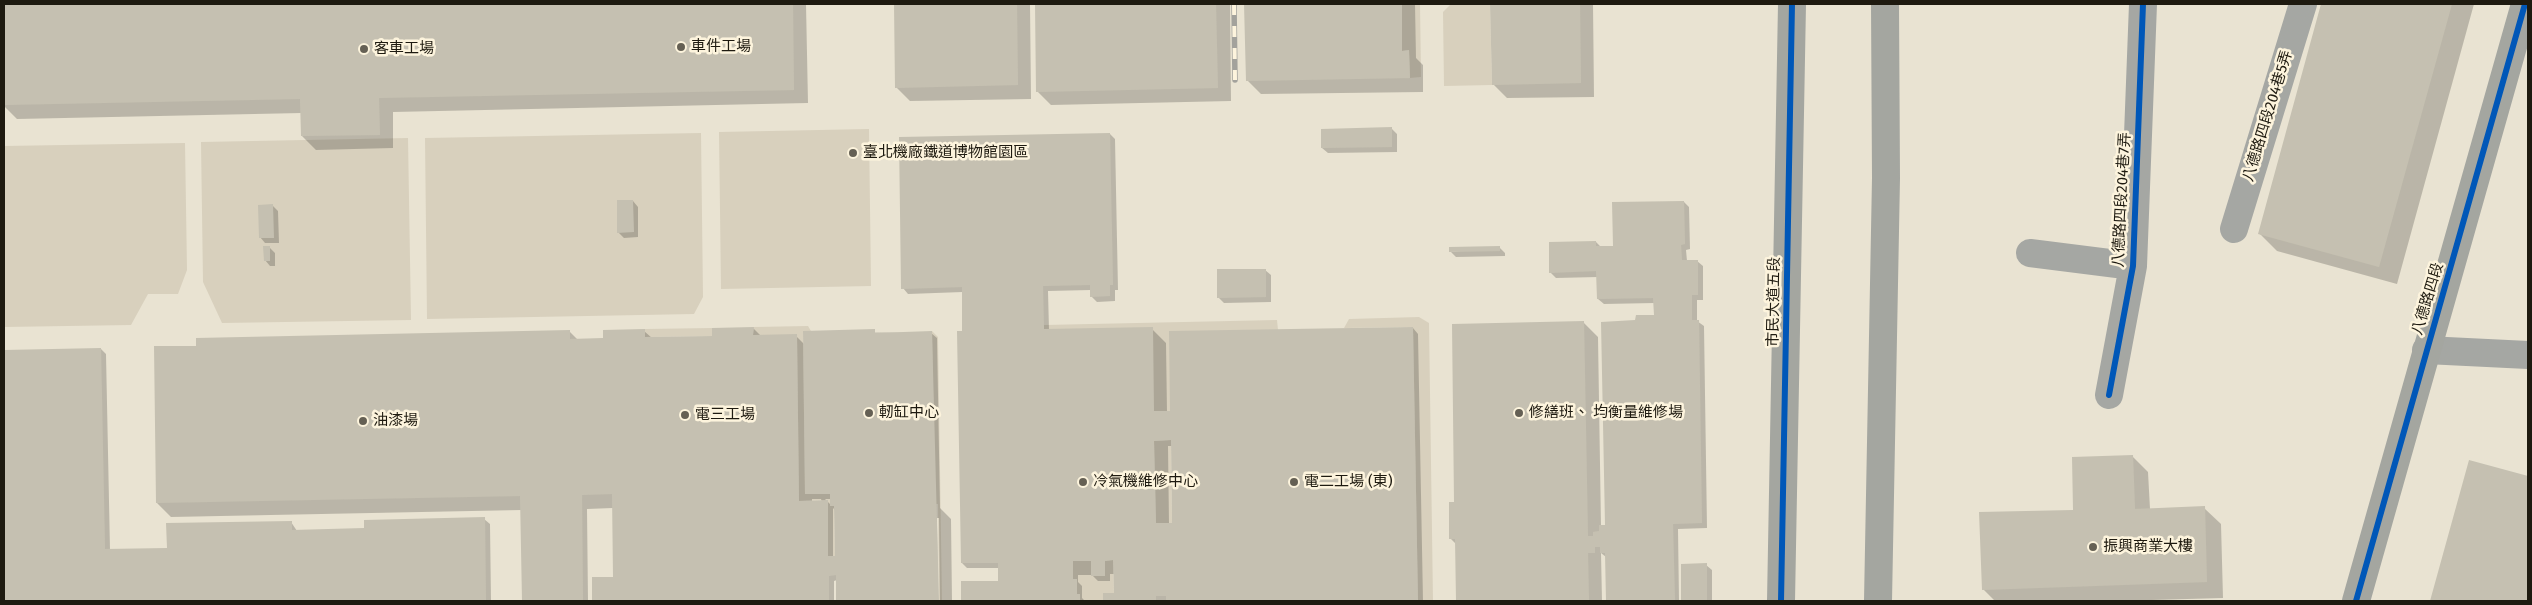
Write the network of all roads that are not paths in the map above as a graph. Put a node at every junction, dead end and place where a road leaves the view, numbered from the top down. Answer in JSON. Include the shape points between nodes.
{"nodes":[{"id":1,"x":1792,"y":4,"type":"edge"},
{"id":2,"x":1885,"y":4,"type":"edge"},
{"id":3,"x":2143,"y":4,"type":"edge"},
{"id":4,"x":2302,"y":4,"type":"edge"},
{"id":5,"x":2525,"y":4,"type":"edge"},
{"id":6,"x":2234,"y":229,"type":"dead end"},
{"id":7,"x":2030,"y":253,"type":"dead end"},
{"id":8,"x":2132,"y":266,"type":"junction"},
{"id":9,"x":2426,"y":350,"type":"junction"},
{"id":10,"x":2528,"y":355,"type":"edge"},
{"id":11,"x":2110,"y":395,"type":"dead end"},
{"id":12,"x":1781,"y":601,"type":"edge"},
{"id":13,"x":1878,"y":601,"type":"edge"},
{"id":14,"x":2356,"y":601,"type":"edge"}],
"edges":[{"from":1,"to":12,"type":"street","name":"市民大道五段"},
{"from":2,"to":13,"type":"street","via":[[1886,178]]},
{"from":3,"to":8,"type":"street","name":"八德路四段204巷7弄"},
{"from":4,"to":6,"type":"street","name":"八德路四段204巷5弄"},
{"from":5,"to":9,"type":"street","name":"八德路四段"},
{"from":7,"to":8,"type":"street"},
{"from":8,"to":11,"type":"street","name":"八德路四段204巷7弄"},
{"from":9,"to":10,"type":"street"},
{"from":9,"to":14,"type":"street","name":"八德路四段"}]}
